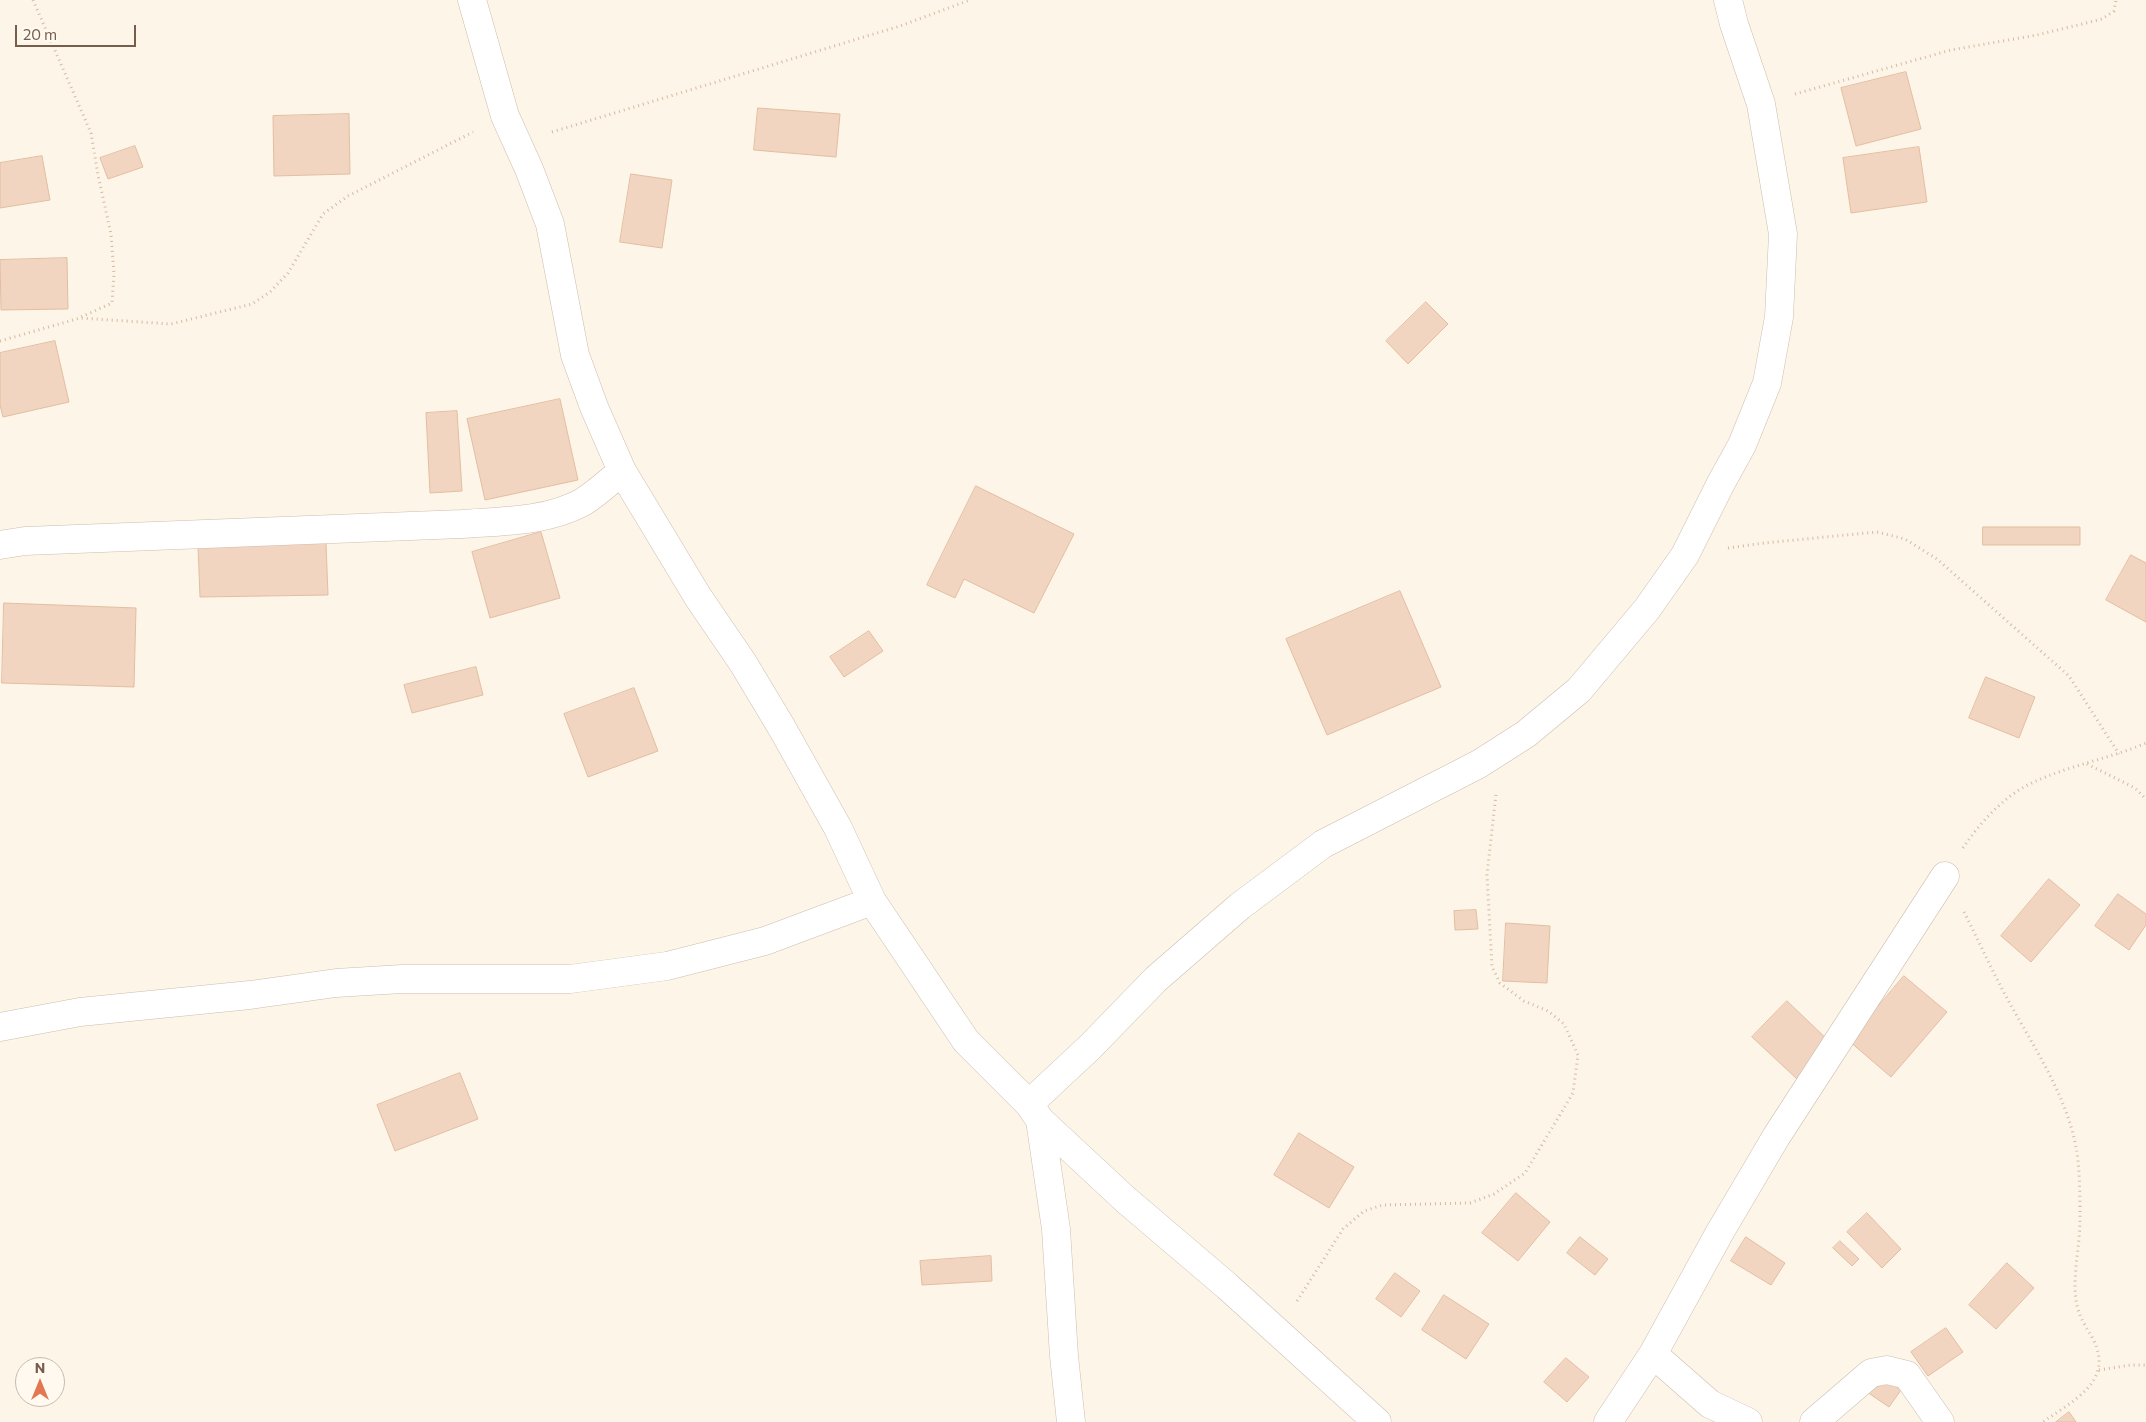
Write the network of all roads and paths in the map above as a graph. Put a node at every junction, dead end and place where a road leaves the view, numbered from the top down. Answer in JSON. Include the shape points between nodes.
{"nodes":[{"id":1,"x":33,"y":0,"type":"edge"},
{"id":2,"x":472,"y":0,"type":"edge"},
{"id":3,"x":970,"y":0,"type":"edge"},
{"id":4,"x":1728,"y":0,"type":"edge"},
{"id":5,"x":2116,"y":0,"type":"edge"},
{"id":6,"x":1760,"y":104,"type":"junction"},
{"id":7,"x":505,"y":116,"type":"junction"},
{"id":8,"x":518,"y":143,"type":"junction"},
{"id":9,"x":80,"y":318,"type":"junction"},
{"id":10,"x":0,"y":341,"type":"edge"},
{"id":11,"x":622,"y":471,"type":"junction"},
{"id":12,"x":0,"y":545,"type":"edge"},
{"id":13,"x":1685,"y":555,"type":"junction"},
{"id":14,"x":2146,"y":743,"type":"edge"},
{"id":15,"x":2119,"y":754,"type":"junction"},
{"id":16,"x":1479,"y":764,"type":"junction"},
{"id":17,"x":2087,"y":764,"type":"junction"},
{"id":18,"x":2146,"y":799,"type":"edge"},
{"id":19,"x":1945,"y":876,"type":"junction"},
{"id":20,"x":872,"y":901,"type":"junction"},
{"id":21,"x":0,"y":1026,"type":"edge"},
{"id":22,"x":1035,"y":1112,"type":"junction"},
{"id":23,"x":1278,"y":1332,"type":"junction"},
{"id":24,"x":1653,"y":1354,"type":"junction"},
{"id":25,"x":2146,"y":1365,"type":"edge"},
{"id":26,"x":2099,"y":1370,"type":"junction"},
{"id":27,"x":1071,"y":1422,"type":"edge"},
{"id":28,"x":1377,"y":1422,"type":"edge"},
{"id":29,"x":1608,"y":1422,"type":"edge"},
{"id":30,"x":1748,"y":1422,"type":"edge"},
{"id":31,"x":1814,"y":1422,"type":"edge"},
{"id":32,"x":1940,"y":1422,"type":"edge"},
{"id":33,"x":2043,"y":1422,"type":"edge"}],
"edges":[{"from":1,"to":9,"type":"path","via":[[91,133],[111,234],[112,303]]},
{"from":2,"to":7,"type":"street"},
{"from":3,"to":8,"type":"path","via":[[900,26]]},
{"from":4,"to":6,"type":"street"},
{"from":5,"to":6,"type":"path","via":[[2114,12],[2102,19],[2037,35],[1951,50]]},
{"from":6,"to":13,"type":"street","via":[[1783,234],[1779,317],[1766,383],[1742,445]]},
{"from":7,"to":8,"type":"street"},
{"from":7,"to":9,"type":"path","via":[[348,196],[323,214],[288,273],[270,292],[252,304],[171,324]]},
{"from":8,"to":11,"type":"street","via":[[550,224],[575,355]]},
{"from":9,"to":10,"type":"path"},
{"from":11,"to":12,"type":"street","via":[[583,501],[544,516],[521,519],[25,541]]},
{"from":11,"to":20,"type":"street","via":[[782,728],[838,828]]},
{"from":13,"to":15,"type":"path","via":[[1876,532],[1905,539],[1937,559],[2069,676]]},
{"from":13,"to":16,"type":"street","via":[[1646,609],[1579,690],[1526,734]]},
{"from":14,"to":15,"type":"path"},
{"from":15,"to":17,"type":"path"},
{"from":16,"to":22,"type":"street","via":[[1323,844],[1240,906],[1156,979],[1090,1047]]},
{"from":16,"to":23,"type":"path","via":[[1492,780],[1496,792],[1487,875],[1492,967],[1500,983],[1564,1024],[1578,1055],[1573,1093],[1525,1173],[1494,1194],[1470,1203],[1383,1205],[1364,1211],[1343,1230]]},
{"from":17,"to":18,"type":"path","via":[[2135,788]]},
{"from":17,"to":19,"type":"path","via":[[2019,790],[1984,822]]},
{"from":19,"to":24,"type":"street","via":[[1776,1137]]},
{"from":19,"to":26,"type":"path","via":[[2063,1103],[2076,1147],[2080,1219],[2075,1286],[2077,1310],[2093,1340]]},
{"from":20,"to":21,"type":"street","via":[[765,941],[667,966],[570,979],[402,979],[336,983],[80,1012]]},
{"from":20,"to":22,"type":"street","via":[[966,1041]]},
{"from":22,"to":23,"type":"street","via":[[1126,1200]]},
{"from":22,"to":27,"type":"street","via":[[1056,1230]]},
{"from":23,"to":28,"type":"street"},
{"from":24,"to":29,"type":"street"},
{"from":24,"to":30,"type":"street","via":[[1710,1404]]},
{"from":25,"to":26,"type":"path"},
{"from":26,"to":33,"type":"path","via":[[2091,1387]]},
{"from":31,"to":32,"type":"street","via":[[1871,1373],[1887,1370],[1907,1375]]}]}
